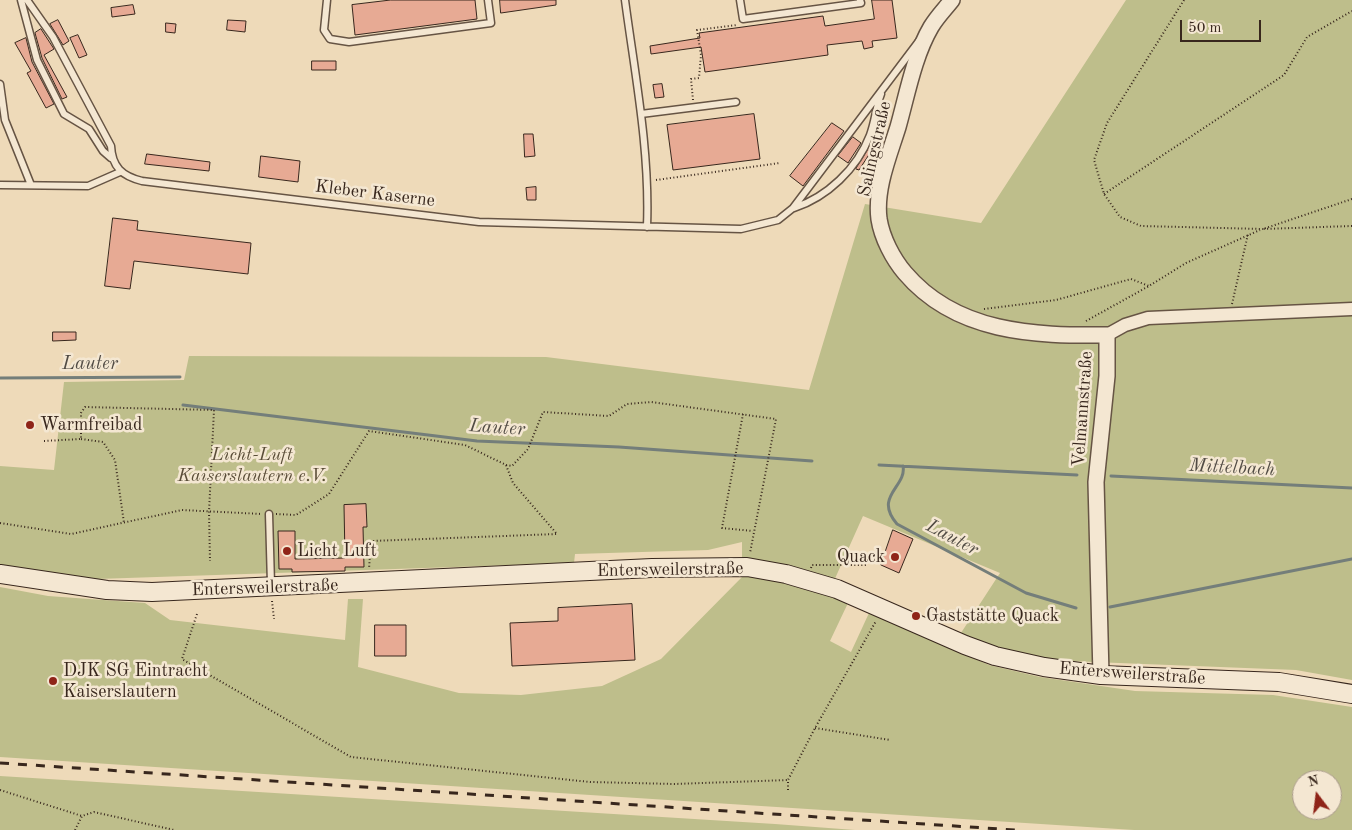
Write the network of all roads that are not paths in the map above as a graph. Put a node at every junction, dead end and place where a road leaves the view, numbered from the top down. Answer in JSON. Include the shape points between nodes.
{"nodes":[{"id":1,"x":21,"y":0,"type":"edge"},
{"id":2,"x":27,"y":0,"type":"edge"},
{"id":3,"x":328,"y":0,"type":"edge"},
{"id":4,"x":488,"y":0,"type":"edge"},
{"id":5,"x":625,"y":0,"type":"edge"},
{"id":6,"x":740,"y":0,"type":"edge"},
{"id":7,"x":860,"y":0,"type":"edge"},
{"id":8,"x":952,"y":0,"type":"edge"},
{"id":9,"x":931,"y":27,"type":"junction"},
{"id":10,"x":0,"y":84,"type":"edge"},
{"id":11,"x":885,"y":86,"type":"junction"},
{"id":12,"x":736,"y":102,"type":"dead end"},
{"id":13,"x":641,"y":114,"type":"junction"},
{"id":14,"x":111,"y":158,"type":"junction"},
{"id":15,"x":120,"y":172,"type":"junction"},
{"id":16,"x":0,"y":185,"type":"edge"},
{"id":17,"x":31,"y":185,"type":"junction"},
{"id":18,"x":793,"y":208,"type":"junction"},
{"id":19,"x":647,"y":227,"type":"junction"},
{"id":20,"x":1352,"y":309,"type":"edge"},
{"id":21,"x":1107,"y":335,"type":"junction"},
{"id":22,"x":270,"y":514,"type":"road end"},
{"id":23,"x":0,"y":574,"type":"edge"},
{"id":24,"x":271,"y":588,"type":"junction"},
{"id":25,"x":1101,"y":675,"type":"junction"},
{"id":26,"x":1352,"y":694,"type":"edge"}],
"edges":[{"from":1,"to":14,"type":"lane","via":[[38,60],[64,114],[89,129]]},
{"from":2,"to":14,"type":"lane","via":[[53,37],[111,146]]},
{"from":3,"to":4,"type":"lane","via":[[324,30],[330,39],[349,42],[491,23]]},
{"from":5,"to":13,"type":"lane"},
{"from":6,"to":7,"type":"lane","via":[[743,19],[861,3]]},
{"from":8,"to":9,"type":"street","name":"Salingstraße"},
{"from":9,"to":11,"type":"lane"},
{"from":9,"to":21,"type":"street","name":"Salingstraße","via":[[909,87],[880,196],[880,219],[897,264],[933,300],[970,320],[1009,329]]},
{"from":10,"to":17,"type":"lane","via":[[5,120]]},
{"from":11,"to":18,"type":"lane"},
{"from":11,"to":18,"type":"lane","via":[[870,137],[858,158],[826,194]]},
{"from":12,"to":13,"type":"lane"},
{"from":13,"to":19,"type":"lane"},
{"from":14,"to":15,"type":"lane"},
{"from":15,"to":17,"type":"lane","via":[[88,186]]},
{"from":15,"to":19,"type":"lane","name":"Kleber Kaserne","via":[[142,181],[479,222]]},
{"from":16,"to":17,"type":"lane"},
{"from":18,"to":19,"type":"lane","name":"Kleber Kaserne","via":[[778,220],[753,227]]},
{"from":20,"to":21,"type":"street","name":"Velmannstraße","via":[[1148,318]]},
{"from":21,"to":25,"type":"street","name":"Velmannstraße","via":[[1107,376],[1096,482]]},
{"from":22,"to":24,"type":"lane"},
{"from":23,"to":24,"type":"main road","name":"Entersweilerstraße","via":[[107,590],[152,592]]},
{"from":24,"to":25,"type":"main road","name":"Entersweilerstraße","via":[[747,567],[837,589],[995,656]]},
{"from":25,"to":26,"type":"main road","name":"Entersweilerstraße","via":[[1279,682]]}]}
